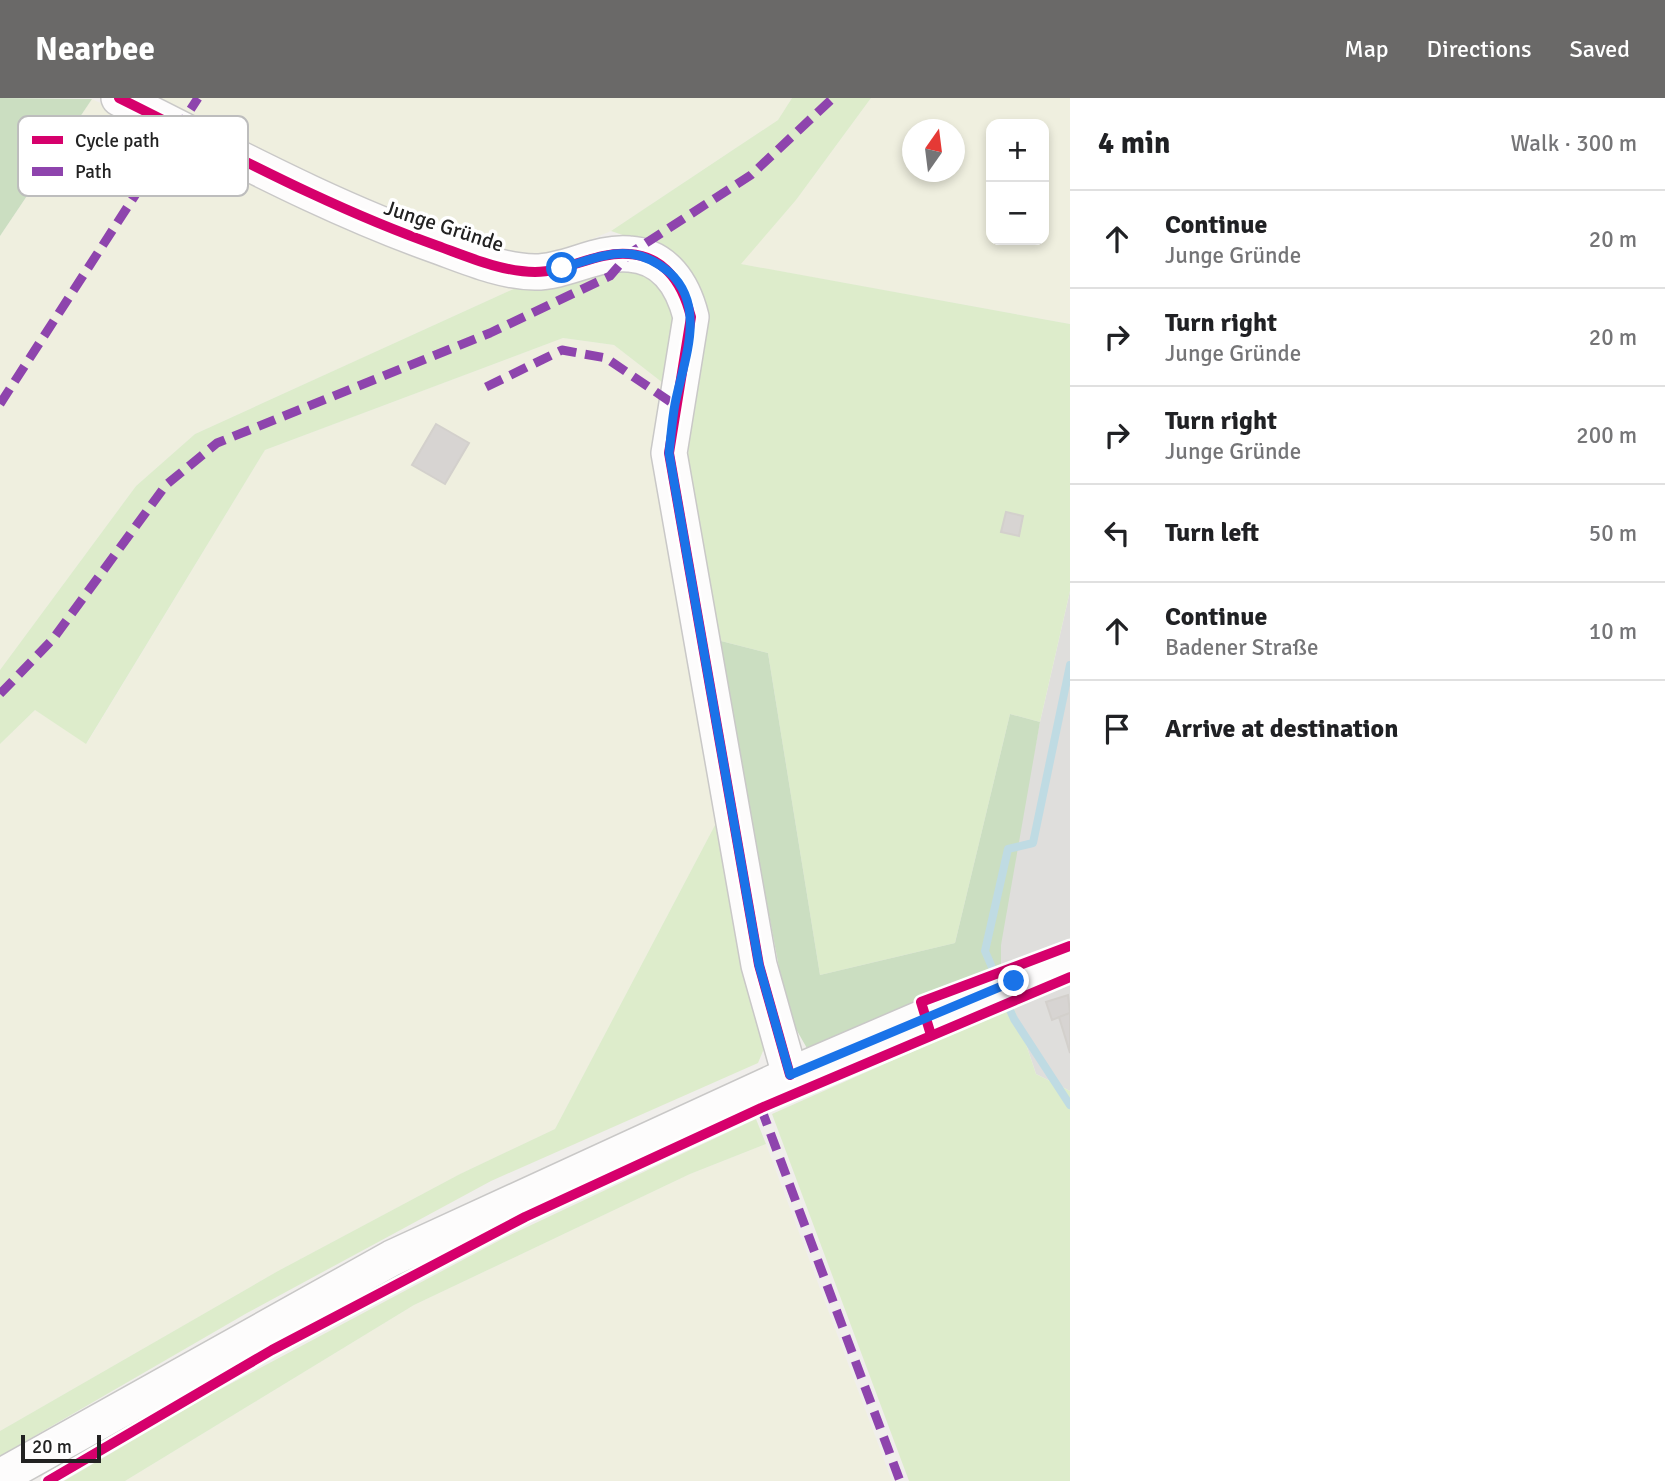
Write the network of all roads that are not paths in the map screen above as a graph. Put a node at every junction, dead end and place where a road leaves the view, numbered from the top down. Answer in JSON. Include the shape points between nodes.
{"nodes":[{"id":1,"x":119,"y":98,"type":"edge"},
{"id":2,"x":155,"y":116,"type":"edge"},
{"id":3,"x":248,"y":162,"type":"edge"},
{"id":4,"x":1070,"y":964,"type":"edge"},
{"id":5,"x":790,"y":1075,"type":"junction"},
{"id":6,"x":0,"y":1477,"type":"edge"}],
"edges":[{"from":1,"to":2,"type":"street","name":"Junge Gründe"},
{"from":3,"to":5,"type":"street","name":"Junge Gründe","via":[[366,221],[478,261],[535,272],[629,254],[655,260],[675,278],[691,317],[669,453],[759,965]]},
{"from":4,"to":5,"type":"street","via":[[976,995]]},
{"from":5,"to":6,"type":"street","via":[[392,1258]]}]}
